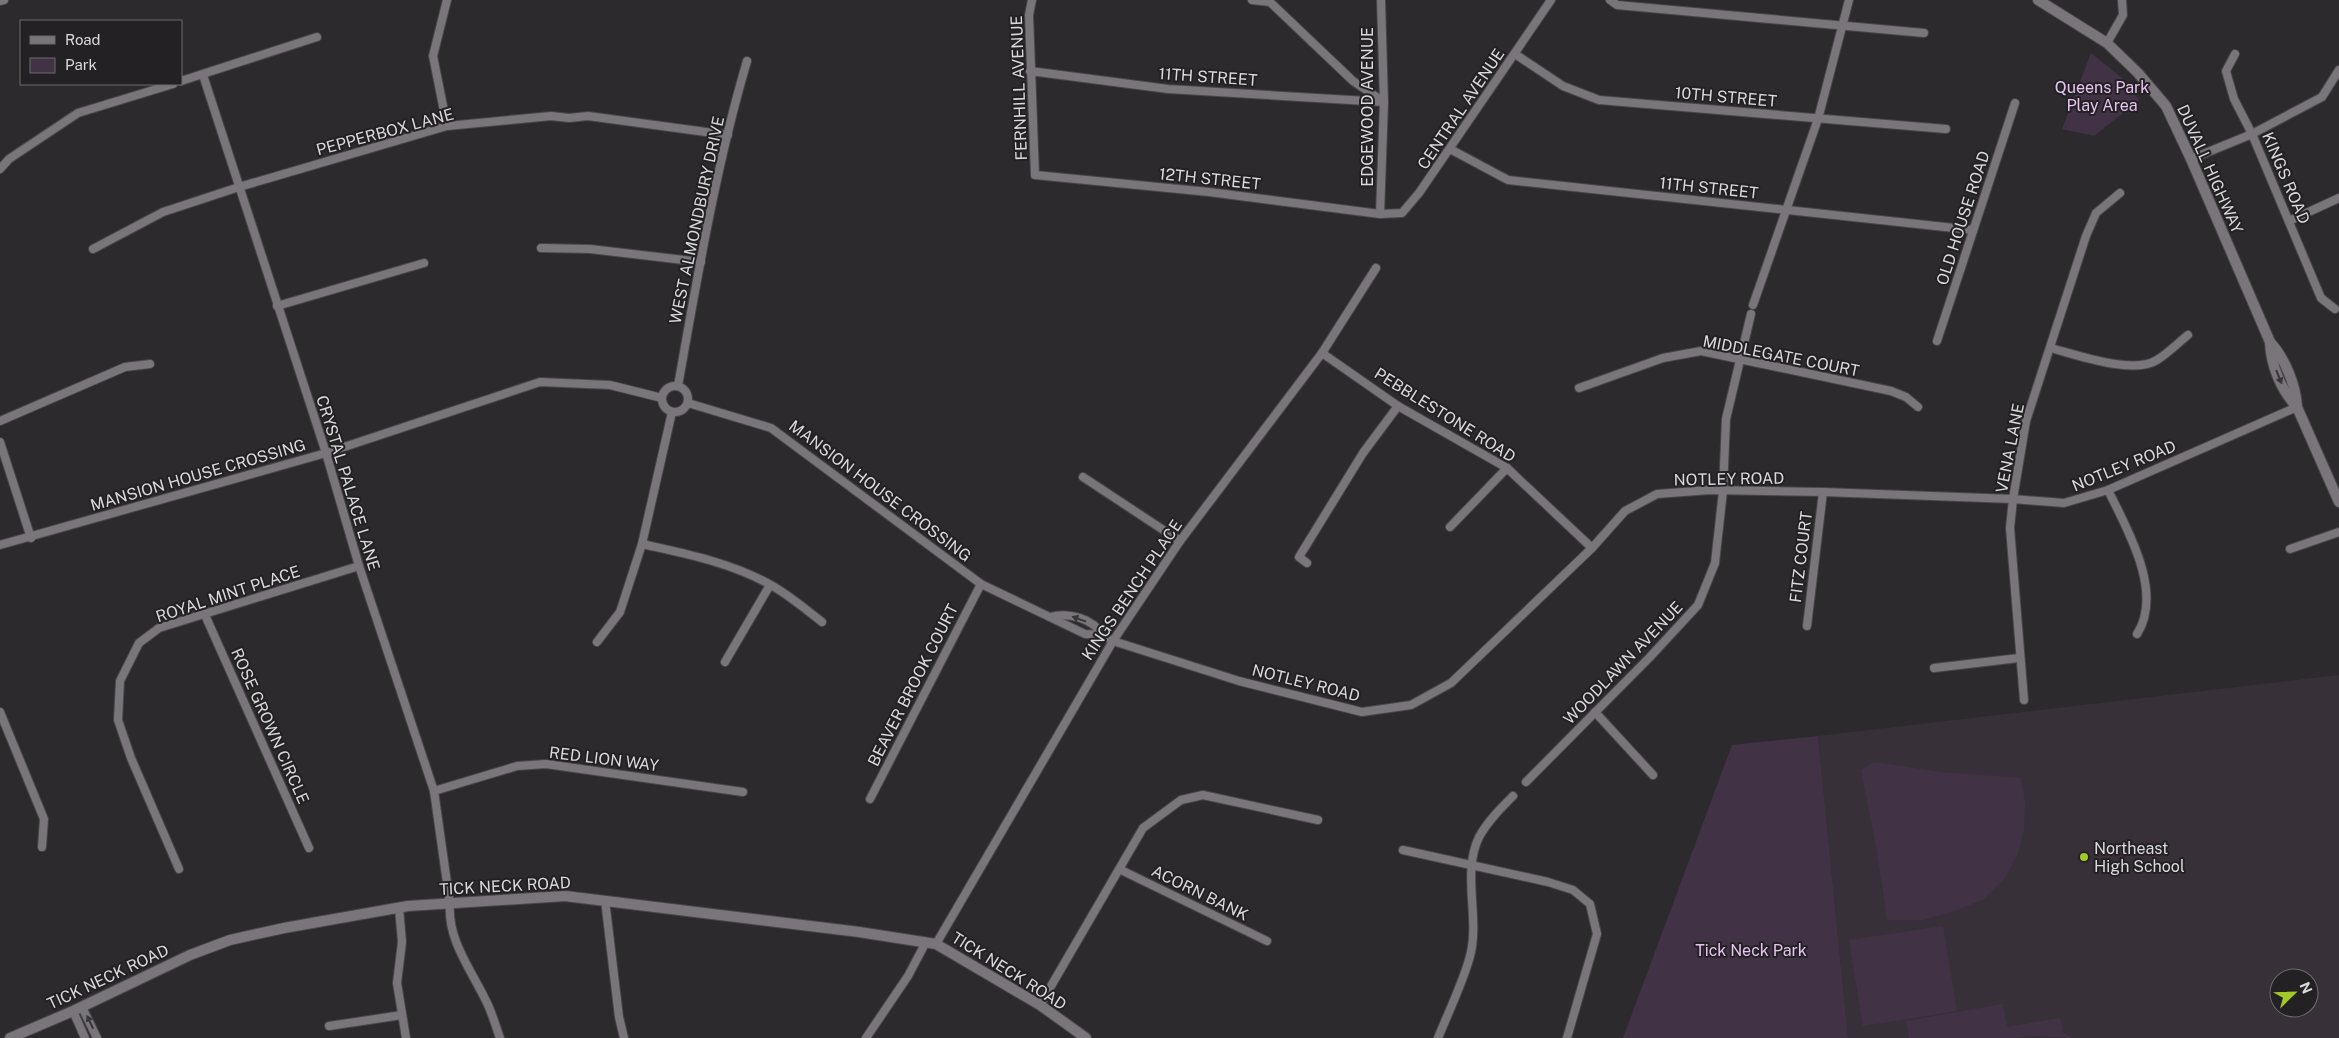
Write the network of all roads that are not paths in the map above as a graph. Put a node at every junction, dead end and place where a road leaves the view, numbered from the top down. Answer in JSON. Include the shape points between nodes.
{"nodes":[{"id":1,"x":4,"y":0,"type":"edge"},
{"id":2,"x":447,"y":0,"type":"edge"},
{"id":3,"x":1032,"y":0,"type":"edge"},
{"id":4,"x":1252,"y":0,"type":"edge"},
{"id":5,"x":1381,"y":0,"type":"edge"},
{"id":6,"x":1551,"y":0,"type":"edge"},
{"id":7,"x":1610,"y":0,"type":"edge"},
{"id":8,"x":1849,"y":0,"type":"edge"},
{"id":9,"x":2038,"y":0,"type":"edge"},
{"id":10,"x":2122,"y":0,"type":"edge"},
{"id":11,"x":0,"y":1,"type":"edge"},
{"id":12,"x":1841,"y":25,"type":"junction"},
{"id":13,"x":1924,"y":32,"type":"dead end"},
{"id":14,"x":317,"y":37,"type":"dead end"},
{"id":15,"x":2107,"y":43,"type":"junction"},
{"id":16,"x":1515,"y":54,"type":"junction"},
{"id":17,"x":2236,"y":54,"type":"dead end"},
{"id":18,"x":747,"y":61,"type":"dead end"},
{"id":19,"x":2339,"y":70,"type":"edge"},
{"id":20,"x":1030,"y":71,"type":"junction"},
{"id":21,"x":203,"y":75,"type":"junction"},
{"id":22,"x":182,"y":81,"type":"edge"},
{"id":23,"x":170,"y":85,"type":"edge"},
{"id":24,"x":1384,"y":102,"type":"junction"},
{"id":25,"x":2015,"y":103,"type":"dead end"},
{"id":26,"x":1818,"y":119,"type":"junction"},
{"id":27,"x":447,"y":126,"type":"junction"},
{"id":28,"x":1946,"y":129,"type":"dead end"},
{"id":29,"x":2252,"y":134,"type":"junction"},
{"id":30,"x":728,"y":135,"type":"junction"},
{"id":31,"x":1450,"y":149,"type":"junction"},
{"id":32,"x":2192,"y":159,"type":"junction"},
{"id":33,"x":0,"y":169,"type":"edge"},
{"id":34,"x":1035,"y":175,"type":"joint"},
{"id":35,"x":239,"y":187,"type":"junction"},
{"id":36,"x":2120,"y":193,"type":"dead end"},
{"id":37,"x":2339,"y":198,"type":"edge"},
{"id":38,"x":1784,"y":210,"type":"junction"},
{"id":39,"x":1380,"y":214,"type":"junction"},
{"id":40,"x":2289,"y":221,"type":"junction"},
{"id":41,"x":1973,"y":230,"type":"junction"},
{"id":42,"x":541,"y":248,"type":"dead end"},
{"id":43,"x":93,"y":249,"type":"dead end"},
{"id":44,"x":424,"y":262,"type":"dead end"},
{"id":45,"x":701,"y":262,"type":"junction"},
{"id":46,"x":1376,"y":268,"type":"dead end"},
{"id":47,"x":1752,"y":305,"type":"dead end"},
{"id":48,"x":277,"y":306,"type":"junction"},
{"id":49,"x":2335,"y":308,"type":"dead end"},
{"id":50,"x":1751,"y":314,"type":"dead end"},
{"id":51,"x":2188,"y":335,"type":"dead end"},
{"id":52,"x":1936,"y":341,"type":"dead end"},
{"id":53,"x":2051,"y":348,"type":"junction"},
{"id":54,"x":1322,"y":352,"type":"junction"},
{"id":55,"x":1739,"y":360,"type":"junction"},
{"id":56,"x":150,"y":364,"type":"dead end"},
{"id":57,"x":678,"y":386,"type":"junction"},
{"id":58,"x":1579,"y":388,"type":"dead end"},
{"id":59,"x":662,"y":398,"type":"junction"},
{"id":60,"x":688,"y":403,"type":"junction"},
{"id":61,"x":1398,"y":406,"type":"junction"},
{"id":62,"x":1918,"y":407,"type":"dead end"},
{"id":63,"x":2297,"y":407,"type":"junction"},
{"id":64,"x":672,"y":412,"type":"junction"},
{"id":65,"x":0,"y":421,"type":"edge"},
{"id":66,"x":0,"y":442,"type":"edge"},
{"id":67,"x":326,"y":453,"type":"junction"},
{"id":68,"x":1506,"y":468,"type":"junction"},
{"id":69,"x":1084,"y":477,"type":"dead end"},
{"id":70,"x":2108,"y":490,"type":"junction"},
{"id":71,"x":1723,"y":491,"type":"junction"},
{"id":72,"x":1823,"y":492,"type":"junction"},
{"id":73,"x":2013,"y":499,"type":"junction"},
{"id":74,"x":2339,"y":502,"type":"edge"},
{"id":75,"x":1450,"y":527,"type":"dead end"},
{"id":76,"x":2339,"y":532,"type":"edge"},
{"id":77,"x":31,"y":538,"type":"junction"},
{"id":78,"x":1180,"y":541,"type":"junction"},
{"id":79,"x":642,"y":544,"type":"junction"},
{"id":80,"x":0,"y":545,"type":"edge"},
{"id":81,"x":1592,"y":548,"type":"junction"},
{"id":82,"x":2290,"y":549,"type":"dead end"},
{"id":83,"x":1307,"y":563,"type":"dead end"},
{"id":84,"x":359,"y":566,"type":"junction"},
{"id":85,"x":981,"y":584,"type":"junction"},
{"id":86,"x":770,"y":585,"type":"junction"},
{"id":87,"x":205,"y":615,"type":"junction"},
{"id":88,"x":1050,"y":617,"type":"junction"},
{"id":89,"x":822,"y":622,"type":"dead end"},
{"id":90,"x":1807,"y":626,"type":"dead end"},
{"id":91,"x":2137,"y":634,"type":"dead end"},
{"id":92,"x":1102,"y":636,"type":"junction"},
{"id":93,"x":1113,"y":641,"type":"junction"},
{"id":94,"x":597,"y":642,"type":"dead end"},
{"id":95,"x":2019,"y":658,"type":"junction"},
{"id":96,"x":725,"y":662,"type":"dead end"},
{"id":97,"x":1934,"y":668,"type":"dead end"},
{"id":98,"x":2024,"y":700,"type":"dead end"},
{"id":99,"x":0,"y":712,"type":"edge"},
{"id":100,"x":1595,"y":712,"type":"junction"},
{"id":101,"x":1653,"y":775,"type":"dead end"},
{"id":102,"x":1526,"y":782,"type":"dead end"},
{"id":103,"x":434,"y":791,"type":"junction"},
{"id":104,"x":743,"y":792,"type":"dead end"},
{"id":105,"x":1513,"y":796,"type":"dead end"},
{"id":106,"x":870,"y":799,"type":"dead end"},
{"id":107,"x":1318,"y":820,"type":"dead end"},
{"id":108,"x":42,"y":847,"type":"dead end"},
{"id":109,"x":309,"y":848,"type":"dead end"},
{"id":110,"x":1403,"y":850,"type":"dead end"},
{"id":111,"x":1472,"y":866,"type":"junction"},
{"id":112,"x":179,"y":869,"type":"dead end"},
{"id":113,"x":1121,"y":870,"type":"junction"},
{"id":114,"x":604,"y":900,"type":"junction"},
{"id":115,"x":450,"y":904,"type":"junction"},
{"id":116,"x":399,"y":908,"type":"junction"},
{"id":117,"x":1267,"y":941,"type":"dead end"},
{"id":118,"x":931,"y":943,"type":"junction"},
{"id":119,"x":1040,"y":1006,"type":"junction"},
{"id":120,"x":78,"y":1009,"type":"junction"},
{"id":121,"x":402,"y":1015,"type":"junction"},
{"id":122,"x":329,"y":1026,"type":"dead end"},
{"id":123,"x":10,"y":1038,"type":"edge"},
{"id":124,"x":84,"y":1038,"type":"edge"},
{"id":125,"x":97,"y":1038,"type":"edge"},
{"id":126,"x":406,"y":1038,"type":"edge"},
{"id":127,"x":500,"y":1038,"type":"edge"},
{"id":128,"x":624,"y":1038,"type":"edge"},
{"id":129,"x":866,"y":1038,"type":"edge"},
{"id":130,"x":1086,"y":1038,"type":"edge"},
{"id":131,"x":1438,"y":1038,"type":"edge"},
{"id":132,"x":1567,"y":1038,"type":"edge"}],
"edges":[{"from":1,"to":11,"type":"street"},
{"from":2,"to":27,"type":"street","via":[[433,56]]},
{"from":3,"to":20,"type":"street","name":"FERNHILL AVENUE","via":[[1029,15]]},
{"from":4,"to":24,"type":"street","via":[[1270,2],[1353,81]]},
{"from":5,"to":24,"type":"street","name":"EDGEWOOD AVENUE"},
{"from":6,"to":16,"type":"street","name":"CENTRAL AVENUE"},
{"from":7,"to":12,"type":"street","via":[[1617,5]]},
{"from":8,"to":12,"type":"street"},
{"from":9,"to":15,"type":"street","name":"DUVALL HIGHWAY"},
{"from":10,"to":15,"type":"street","via":[[2123,15]]},
{"from":12,"to":13,"type":"street"},
{"from":12,"to":26,"type":"street"},
{"from":14,"to":21,"type":"street"},
{"from":15,"to":32,"type":"street","name":"DUVALL HIGHWAY","via":[[2166,106]]},
{"from":16,"to":26,"type":"street","name":"10TH STREET","via":[[1563,86],[1599,100]]},
{"from":16,"to":31,"type":"street","name":"CENTRAL AVENUE"},
{"from":17,"to":29,"type":"street","name":"KINGS ROAD","via":[[2226,71],[2234,99]]},
{"from":18,"to":30,"type":"street","name":"WEST ALMONDBURY DRIVE"},
{"from":19,"to":29,"type":"street","via":[[2322,97]]},
{"from":20,"to":24,"type":"street","name":"11TH STREET","via":[[1168,89]]},
{"from":20,"to":34,"type":"street","name":"FERNHILL AVENUE"},
{"from":21,"to":22,"type":"street"},
{"from":21,"to":35,"type":"street","name":"CRYSTAL PALACE LANE"},
{"from":23,"to":33,"type":"street","via":[[78,114]]},
{"from":24,"to":39,"type":"street","name":"EDGEWOOD AVENUE"},
{"from":25,"to":41,"type":"street","name":"OLD HOUSE ROAD"},
{"from":26,"to":28,"type":"street","name":"10TH STREET"},
{"from":26,"to":38,"type":"street"},
{"from":27,"to":30,"type":"street","name":"PEPPERBOX LANE","via":[[551,116],[588,116]]},
{"from":27,"to":35,"type":"street","name":"PEPPERBOX LANE"},
{"from":29,"to":32,"type":"street"},
{"from":29,"to":40,"type":"street","name":"KINGS ROAD"},
{"from":30,"to":45,"type":"street","name":"WEST ALMONDBURY DRIVE"},
{"from":31,"to":38,"type":"street","name":"11TH STREET","via":[[1508,180]]},
{"from":31,"to":39,"type":"street","name":"CENTRAL AVENUE","via":[[1402,213]]},
{"from":32,"to":63,"type":"street","name":"DUVALL HIGHWAY","via":[[2270,342],[2270,356],[2286,394]]},
{"from":34,"to":39,"type":"street","name":"12TH STREET","via":[[1209,192]]},
{"from":35,"to":43,"type":"street","name":"PEPPERBOX LANE","via":[[163,212]]},
{"from":35,"to":48,"type":"street","name":"CRYSTAL PALACE LANE"},
{"from":36,"to":53,"type":"street","name":"VENA LANE","via":[[2096,213]]},
{"from":37,"to":40,"type":"street"},
{"from":38,"to":41,"type":"street","name":"11TH STREET"},
{"from":38,"to":47,"type":"street"},
{"from":40,"to":49,"type":"street","name":"KINGS ROAD","via":[[2321,298]]},
{"from":41,"to":52,"type":"street","name":"OLD HOUSE ROAD"},
{"from":42,"to":45,"type":"street"},
{"from":44,"to":48,"type":"street"},
{"from":45,"to":57,"type":"street","name":"WEST ALMONDBURY DRIVE"},
{"from":46,"to":54,"type":"street","name":"KINGS BENCH PLACE"},
{"from":48,"to":67,"type":"street","name":"CRYSTAL PALACE LANE"},
{"from":50,"to":55,"type":"street","name":"WOODLAWN AVENUE"},
{"from":51,"to":53,"type":"street","via":[[2156,361],[2137,365],[2098,360]]},
{"from":53,"to":73,"type":"street","name":"VENA LANE","via":[[2026,421]]},
{"from":54,"to":61,"type":"street","name":"PEBBLESTONE ROAD"},
{"from":54,"to":78,"type":"street","name":"KINGS BENCH PLACE"},
{"from":55,"to":58,"type":"street","name":"MIDDLEGATE COURT","via":[[1701,351],[1663,358]]},
{"from":55,"to":62,"type":"street","name":"MIDDLEGATE COURT","via":[[1891,391]]},
{"from":55,"to":71,"type":"street","name":"WOODLAWN AVENUE","via":[[1726,419]]},
{"from":56,"to":65,"type":"street","via":[[125,367]]},
{"from":57,"to":59,"type":"street","via":[[666,390]]},
{"from":57,"to":60,"type":"street","via":[[687,394]]},
{"from":59,"to":64,"type":"street"},
{"from":59,"to":67,"type":"street","name":"MANSION HOUSE CROSSING","via":[[610,385],[540,382]]},
{"from":60,"to":64,"type":"street","via":[[683,409]]},
{"from":60,"to":85,"type":"street","name":"MANSION HOUSE CROSSING","via":[[772,428]]},
{"from":61,"to":68,"type":"street","name":"PEBBLESTONE ROAD"},
{"from":61,"to":83,"type":"street","via":[[1363,453],[1299,557]]},
{"from":63,"to":70,"type":"street","name":"NOTLEY ROAD"},
{"from":63,"to":74,"type":"street","name":"DUVALL HIGHWAY"},
{"from":64,"to":79,"type":"street"},
{"from":66,"to":77,"type":"street"},
{"from":67,"to":77,"type":"street","name":"MANSION HOUSE CROSSING"},
{"from":67,"to":84,"type":"street","name":"CRYSTAL PALACE LANE"},
{"from":68,"to":75,"type":"street"},
{"from":68,"to":81,"type":"street","name":"PEBBLESTONE ROAD"},
{"from":69,"to":78,"type":"street"},
{"from":70,"to":73,"type":"street","name":"NOTLEY ROAD","via":[[2064,503]]},
{"from":70,"to":91,"type":"street","via":[[2144,574],[2146,613]]},
{"from":71,"to":72,"type":"street","name":"NOTLEY ROAD"},
{"from":71,"to":81,"type":"street","name":"NOTLEY ROAD","via":[[1657,494],[1625,511]]},
{"from":71,"to":100,"type":"street","name":"WOODLAWN AVENUE","via":[[1715,564],[1698,605]]},
{"from":72,"to":73,"type":"street","name":"NOTLEY ROAD"},
{"from":72,"to":90,"type":"street","name":"FITZ COURT"},
{"from":73,"to":95,"type":"street","name":"VENA LANE","via":[[2010,528]]},
{"from":76,"to":82,"type":"street"},
{"from":77,"to":80,"type":"street","name":"MANSION HOUSE CROSSING"},
{"from":78,"to":93,"type":"street","name":"KINGS BENCH PLACE"},
{"from":79,"to":86,"type":"street","via":[[712,560]]},
{"from":79,"to":94,"type":"street","via":[[620,612]]},
{"from":81,"to":93,"type":"street","name":"NOTLEY ROAD","via":[[1451,683],[1411,705],[1362,712],[1239,681]]},
{"from":84,"to":87,"type":"street","name":"ROYAL MINT PLACE"},
{"from":84,"to":103,"type":"street","name":"CRYSTAL PALACE LANE"},
{"from":85,"to":88,"type":"street","name":"MANSION HOUSE CROSSING"},
{"from":85,"to":106,"type":"street","name":"BEAVER BROOK COURT"},
{"from":86,"to":89,"type":"street"},
{"from":86,"to":96,"type":"street"},
{"from":87,"to":109,"type":"street","name":"ROSE GROWN CIRCLE"},
{"from":87,"to":112,"type":"street","name":"ROYAL MINT PLACE","via":[[159,628],[139,643],[119,683],[118,720]]},
{"from":88,"to":92,"type":"street","name":"MANSION HOUSE CROSSING","via":[[1085,634]]},
{"from":92,"to":88,"type":"street","name":"MANSION HOUSE CROSSING","one_way":true,"via":[[1097,626],[1079,618],[1063,613]]},
{"from":92,"to":93,"type":"street","name":"MANSION HOUSE CROSSING"},
{"from":93,"to":118,"type":"street","name":"KINGS BENCH PLACE"},
{"from":95,"to":97,"type":"street"},
{"from":95,"to":98,"type":"street","name":"VENA LANE"},
{"from":99,"to":108,"type":"street","via":[[44,819]]},
{"from":100,"to":101,"type":"street"},
{"from":100,"to":102,"type":"street","name":"WOODLAWN AVENUE"},
{"from":103,"to":104,"type":"street","name":"RED LION WAY","via":[[517,766],[546,764]]},
{"from":103,"to":115,"type":"street","name":"CRYSTAL PALACE LANE"},
{"from":105,"to":111,"type":"street","via":[[1494,815],[1479,838]]},
{"from":107,"to":113,"type":"street","via":[[1203,795],[1181,800],[1143,828]]},
{"from":110,"to":111,"type":"street"},
{"from":111,"to":131,"type":"street","via":[[1471,952]]},
{"from":111,"to":132,"type":"street","via":[[1573,890],[1590,904],[1597,934]]},
{"from":113,"to":117,"type":"street","name":"ACORN BANK"},
{"from":113,"to":119,"type":"street"},
{"from":114,"to":115,"type":"street","name":"TICK NECK ROAD","via":[[566,896]]},
{"from":114,"to":118,"type":"street","name":"TICK NECK ROAD"},
{"from":114,"to":128,"type":"street"},
{"from":115,"to":116,"type":"street","name":"TICK NECK ROAD"},
{"from":115,"to":127,"type":"street","name":"CRYSTAL PALACE LANE","via":[[449,918],[459,951],[488,1005]]},
{"from":116,"to":120,"type":"street","name":"TICK NECK ROAD","via":[[230,940],[190,955]]},
{"from":116,"to":121,"type":"street","via":[[402,942],[398,983]]},
{"from":118,"to":119,"type":"street","name":"TICK NECK ROAD"},
{"from":118,"to":129,"type":"street","name":"KINGS BENCH PLACE"},
{"from":119,"to":130,"type":"street","name":"TICK NECK ROAD"},
{"from":120,"to":123,"type":"street","name":"TICK NECK ROAD"},
{"from":120,"to":124,"type":"street"},
{"from":125,"to":120,"type":"street","one_way":true},
{"from":121,"to":122,"type":"street"},
{"from":121,"to":126,"type":"street"}]}
